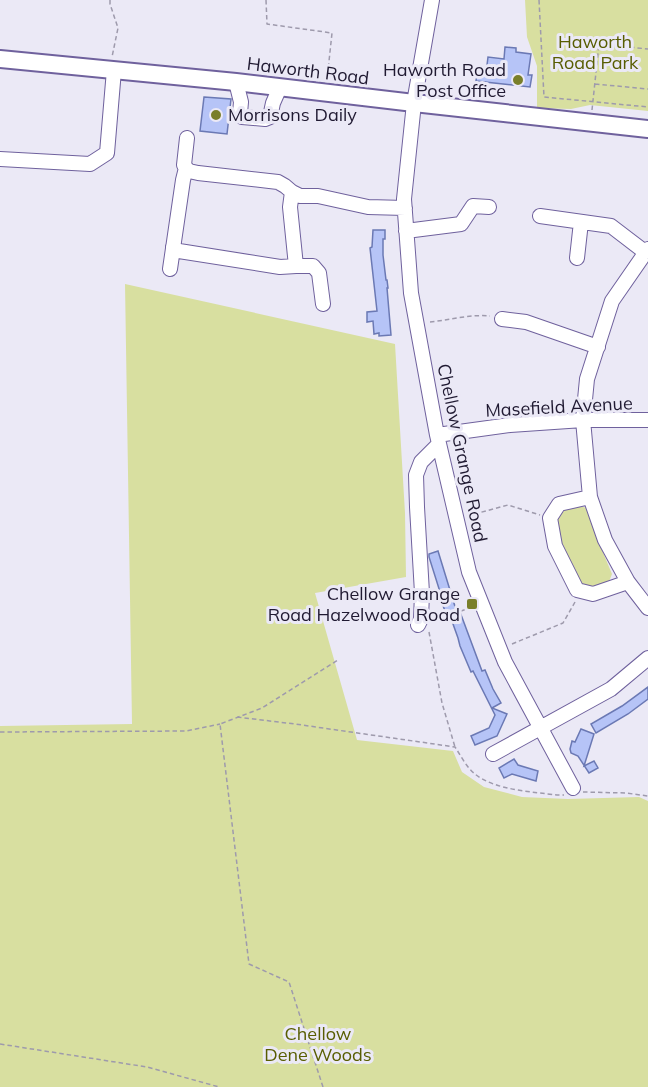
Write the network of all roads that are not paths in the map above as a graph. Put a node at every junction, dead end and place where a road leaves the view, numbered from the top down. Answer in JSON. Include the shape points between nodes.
{"nodes":[{"id":1,"x":432,"y":0,"type":"edge"},
{"id":2,"x":0,"y":58,"type":"edge"},
{"id":3,"x":112,"y":70,"type":"junction"},
{"id":4,"x":236,"y":82,"type":"junction"},
{"id":5,"x":280,"y":87,"type":"junction"},
{"id":6,"x":414,"y":104,"type":"junction"},
{"id":7,"x":648,"y":129,"type":"edge"},
{"id":8,"x":187,"y":138,"type":"dead end"},
{"id":9,"x":0,"y":159,"type":"edge"},
{"id":10,"x":186,"y":168,"type":"junction"},
{"id":11,"x":292,"y":192,"type":"junction"},
{"id":12,"x":489,"y":207,"type":"dead end"},
{"id":13,"x":405,"y":208,"type":"junction"},
{"id":14,"x":540,"y":216,"type":"dead end"},
{"id":15,"x":581,"y":222,"type":"junction"},
{"id":16,"x":406,"y":231,"type":"junction"},
{"id":17,"x":173,"y":247,"type":"junction"},
{"id":18,"x":647,"y":251,"type":"edge"},
{"id":19,"x":577,"y":258,"type":"dead end"},
{"id":20,"x":296,"y":266,"type":"junction"},
{"id":21,"x":170,"y":269,"type":"dead end"},
{"id":22,"x":323,"y":304,"type":"dead end"},
{"id":23,"x":502,"y":320,"type":"road end"},
{"id":24,"x":597,"y":346,"type":"junction"},
{"id":25,"x":582,"y":420,"type":"junction"},
{"id":26,"x":648,"y":420,"type":"edge"},
{"id":27,"x":438,"y":440,"type":"junction"},
{"id":28,"x":590,"y":498,"type":"junction"},
{"id":29,"x":628,"y":582,"type":"junction"},
{"id":30,"x":648,"y":608,"type":"edge"},
{"id":31,"x":423,"y":630,"type":"road end"},
{"id":32,"x":648,"y":658,"type":"edge"},
{"id":33,"x":541,"y":728,"type":"junction"},
{"id":34,"x":493,"y":754,"type":"dead end"},
{"id":35,"x":573,"y":788,"type":"road end"}],
"edges":[{"from":1,"to":6,"type":"street","name":"Chellow Grange Road"},
{"from":2,"to":3,"type":"main road","name":"Haworth Road"},
{"from":3,"to":4,"type":"main road","name":"Haworth Road"},
{"from":3,"to":9,"type":"street","via":[[107,153],[90,164]]},
{"from":4,"to":5,"type":"main road","name":"Haworth Road"},
{"from":4,"to":5,"type":"street","via":[[242,117],[270,117]]},
{"from":5,"to":6,"type":"main road","name":"Haworth Road"},
{"from":6,"to":7,"type":"main road","name":"Haworth Road"},
{"from":6,"to":13,"type":"street","name":"Chellow Grange Road"},
{"from":8,"to":10,"type":"street"},
{"from":10,"to":11,"type":"street","via":[[198,173],[278,182]]},
{"from":10,"to":17,"type":"street"},
{"from":11,"to":13,"type":"street","via":[[357,205]]},
{"from":11,"to":20,"type":"street"},
{"from":12,"to":16,"type":"street","via":[[474,206],[460,224]]},
{"from":13,"to":16,"type":"street","name":"Chellow Grange Road"},
{"from":14,"to":15,"type":"street"},
{"from":15,"to":18,"type":"street","via":[[612,226]]},
{"from":15,"to":19,"type":"street"},
{"from":16,"to":27,"type":"street","name":"Chellow Grange Road","via":[[411,293]]},
{"from":17,"to":20,"type":"street","via":[[280,267]]},
{"from":17,"to":21,"type":"street"},
{"from":18,"to":24,"type":"street","via":[[612,301]]},
{"from":20,"to":22,"type":"street","via":[[313,266],[319,273]]},
{"from":23,"to":24,"type":"street","via":[[526,321]]},
{"from":24,"to":25,"type":"street","via":[[587,379]]},
{"from":25,"to":26,"type":"street","name":"Masefield Avenue"},
{"from":25,"to":27,"type":"street","name":"Masefield Avenue","via":[[510,425]]},
{"from":25,"to":28,"type":"street"},
{"from":27,"to":31,"type":"street","via":[[416,475]]},
{"from":27,"to":33,"type":"street","name":"Chellow Grange Road","via":[[470,572],[505,662]]},
{"from":28,"to":29,"type":"street","via":[[605,540]]},
{"from":28,"to":29,"type":"street","via":[[559,504],[550,518],[555,546],[576,590],[593,594]]},
{"from":29,"to":30,"type":"street"},
{"from":32,"to":33,"type":"street","via":[[612,689]]},
{"from":33,"to":34,"type":"street"},
{"from":33,"to":35,"type":"street","name":"Chellow Grange Road"}]}
